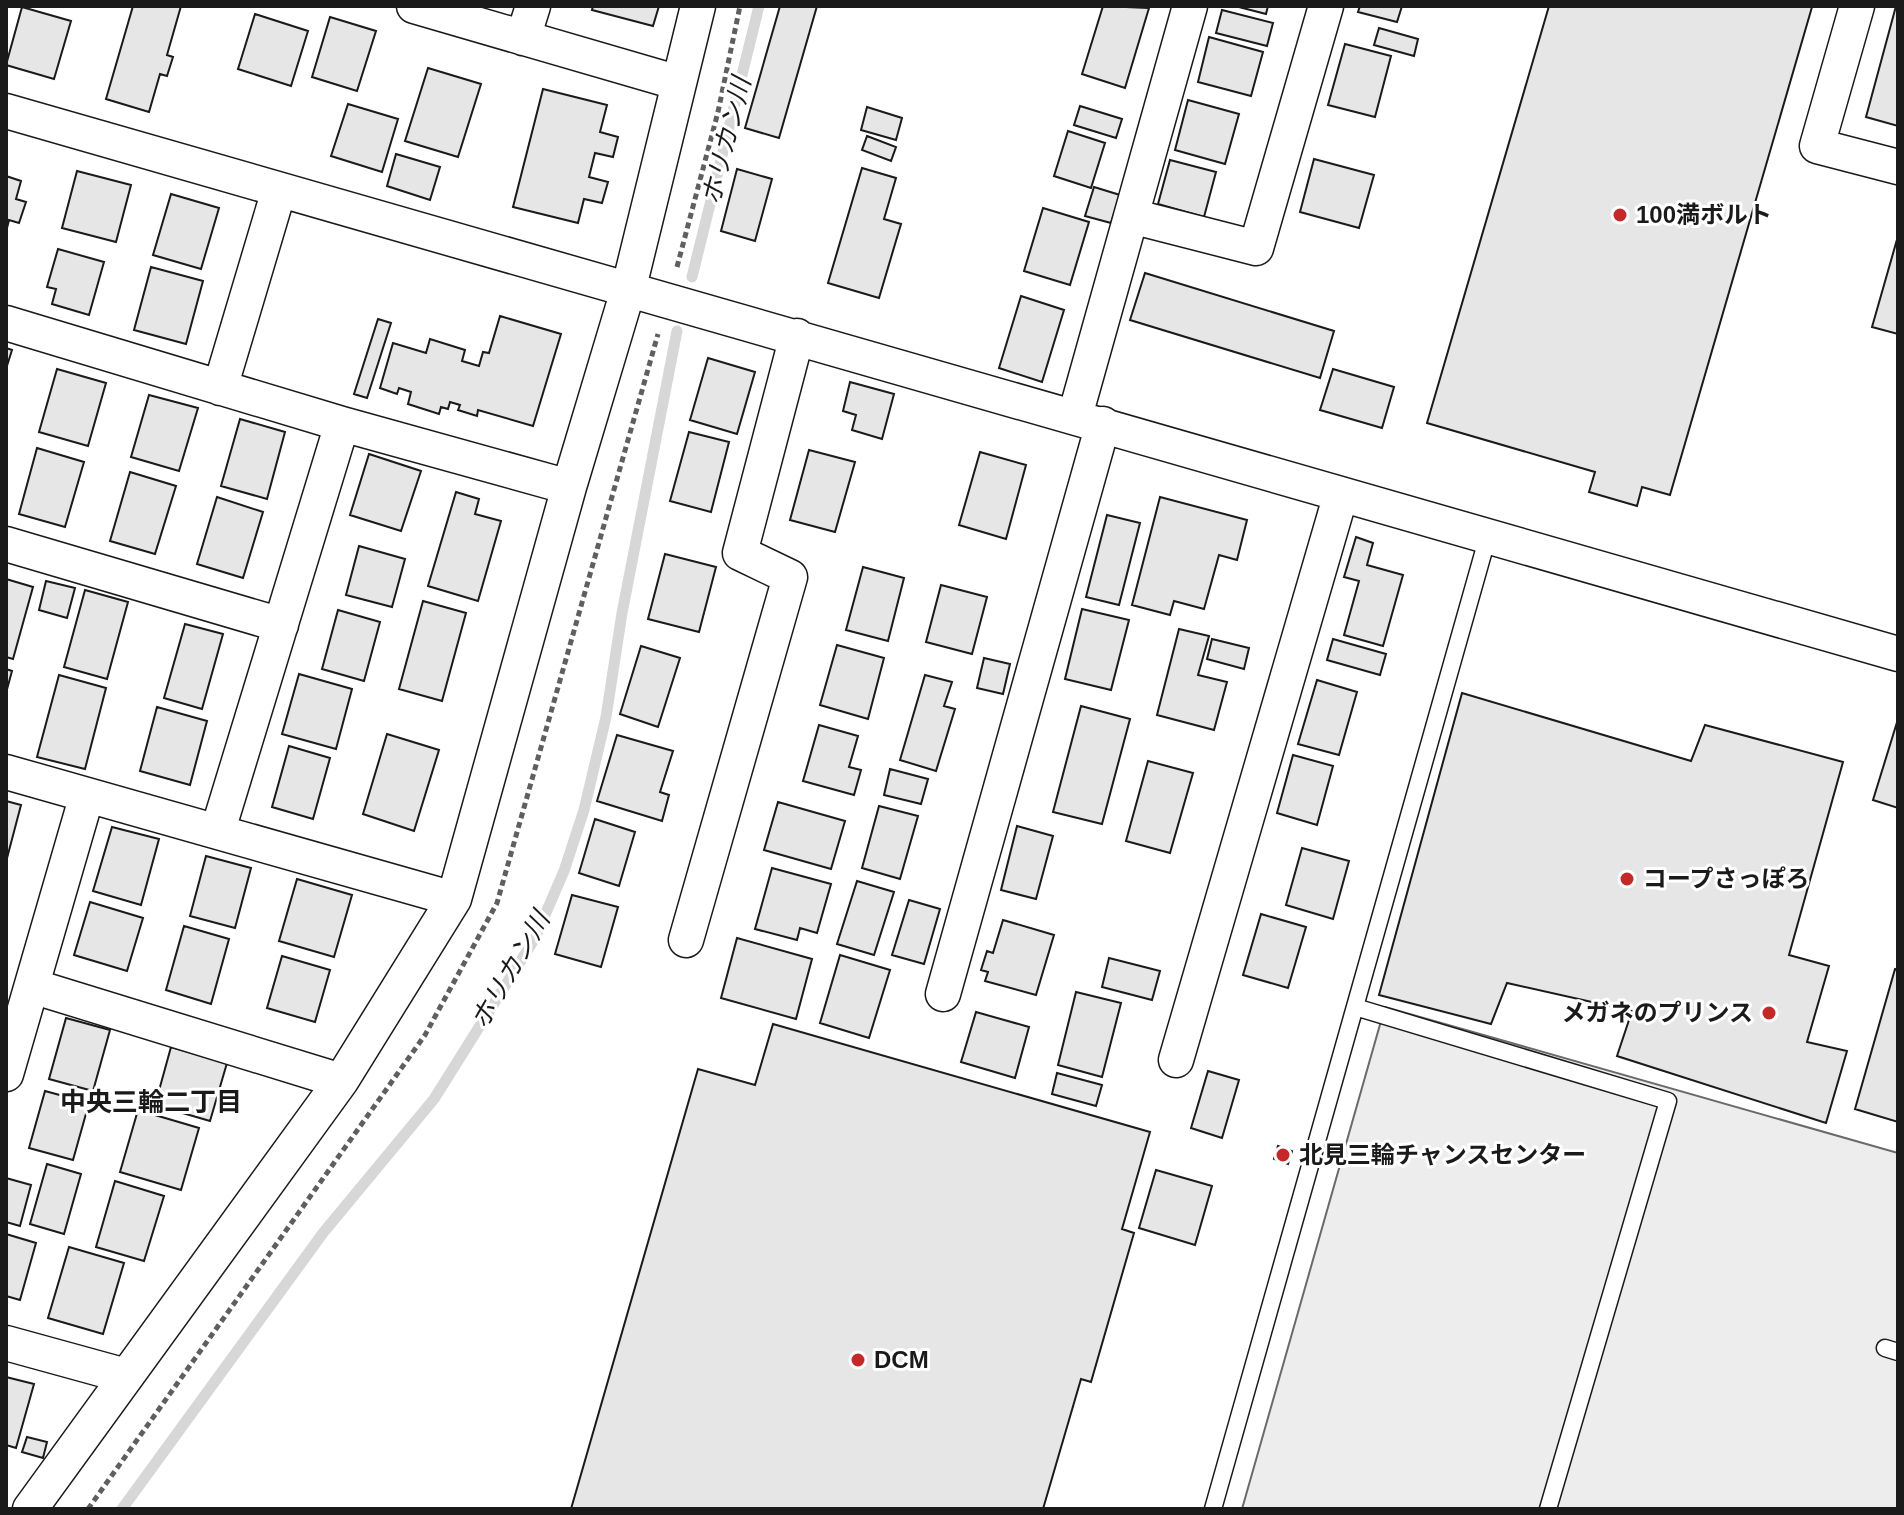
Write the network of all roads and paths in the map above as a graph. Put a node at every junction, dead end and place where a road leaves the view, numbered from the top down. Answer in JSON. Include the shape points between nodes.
{"nodes":[{"id":1,"x":414,"y":6,"type":"edge"},
{"id":2,"x":533,"y":6,"type":"edge"},
{"id":3,"x":698,"y":6,"type":"edge"},
{"id":4,"x":1190,"y":6,"type":"edge"},
{"id":5,"x":1326,"y":6,"type":"edge"},
{"id":6,"x":1857,"y":6,"type":"edge"},
{"id":7,"x":523,"y":38,"type":"junction"},
{"id":8,"x":679,"y":83,"type":"junction"},
{"id":9,"x":6,"y":111,"type":"edge"},
{"id":10,"x":1898,"y":167,"type":"edge"},
{"id":11,"x":279,"y":190,"type":"junction"},
{"id":12,"x":1131,"y":216,"type":"junction"},
{"id":13,"x":629,"y":287,"type":"junction"},
{"id":14,"x":6,"y":323,"type":"edge"},
{"id":15,"x":797,"y":336,"type":"junction"},
{"id":16,"x":220,"y":388,"type":"junction"},
{"id":17,"x":1089,"y":420,"type":"junction"},
{"id":18,"x":342,"y":424,"type":"junction"},
{"id":19,"x":569,"y":487,"type":"junction"},
{"id":20,"x":1341,"y":494,"type":"junction"},
{"id":21,"x":1488,"y":536,"type":"junction"},
{"id":22,"x":6,"y":544,"type":"edge"},
{"id":23,"x":281,"y":625,"type":"junction"},
{"id":24,"x":1898,"y":654,"type":"edge"},
{"id":25,"x":6,"y":772,"type":"edge"},
{"id":26,"x":87,"y":795,"type":"junction"},
{"id":27,"x":218,"y":830,"type":"junction"},
{"id":28,"x":454,"y":899,"type":"junction"},
{"id":29,"x":686,"y":940,"type":"dead end"},
{"id":30,"x":32,"y":986,"type":"junction"},
{"id":31,"x":943,"y":994,"type":"dead end"},
{"id":32,"x":1355,"y":1007,"type":"junction"},
{"id":33,"x":1176,"y":1060,"type":"dead end"},
{"id":34,"x":6,"y":1074,"type":"edge"},
{"id":35,"x":341,"y":1081,"type":"junction"},
{"id":36,"x":6,"y":1343,"type":"edge"},
{"id":37,"x":126,"y":1376,"type":"junction"},
{"id":38,"x":30,"y":1509,"type":"edge"},
{"id":39,"x":1213,"y":1509,"type":"edge"},
{"id":40,"x":1548,"y":1509,"type":"edge"}],
"edges":[{"from":1,"to":7,"type":"street"},
{"from":2,"to":7,"type":"street"},
{"from":3,"to":8,"type":"street"},
{"from":4,"to":12,"type":"street"},
{"from":5,"to":12,"type":"street","via":[[1256,248]]},
{"from":6,"to":10,"type":"street","via":[[1817,146]]},
{"from":7,"to":8,"type":"street"},
{"from":8,"to":13,"type":"street"},
{"from":9,"to":11,"type":"street"},
{"from":11,"to":13,"type":"street"},
{"from":11,"to":16,"type":"street"},
{"from":12,"to":17,"type":"street"},
{"from":13,"to":15,"type":"street"},
{"from":13,"to":19,"type":"street"},
{"from":14,"to":16,"type":"street"},
{"from":15,"to":17,"type":"street"},
{"from":15,"to":29,"type":"street","via":[[740,553],[790,577]]},
{"from":16,"to":18,"type":"street"},
{"from":17,"to":20,"type":"street"},
{"from":17,"to":31,"type":"street"},
{"from":18,"to":19,"type":"street"},
{"from":18,"to":23,"type":"street"},
{"from":19,"to":28,"type":"street"},
{"from":20,"to":21,"type":"street"},
{"from":20,"to":33,"type":"street"},
{"from":21,"to":24,"type":"street"},
{"from":21,"to":32,"type":"lane"},
{"from":22,"to":23,"type":"street"},
{"from":23,"to":27,"type":"street"},
{"from":25,"to":26,"type":"street"},
{"from":26,"to":27,"type":"street"},
{"from":26,"to":30,"type":"street"},
{"from":27,"to":28,"type":"street"},
{"from":28,"to":35,"type":"street"},
{"from":30,"to":34,"type":"street"},
{"from":30,"to":35,"type":"street"},
{"from":32,"to":39,"type":"lane"},
{"from":32,"to":40,"type":"lane","via":[[1668,1101]]},
{"from":35,"to":37,"type":"street"},
{"from":36,"to":37,"type":"street"},
{"from":37,"to":38,"type":"street"}]}
